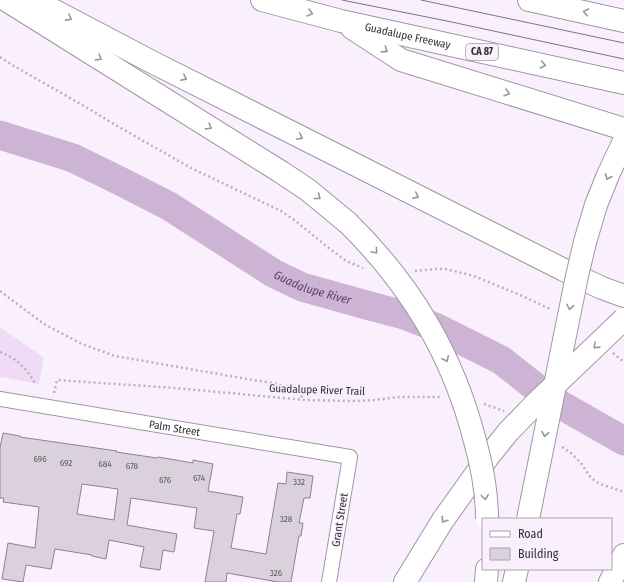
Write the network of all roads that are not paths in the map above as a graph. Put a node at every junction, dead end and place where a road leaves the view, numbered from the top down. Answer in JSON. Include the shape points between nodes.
{"nodes":[{"id":1,"x":6,"y":0,"type":"edge"},
{"id":2,"x":34,"y":0,"type":"edge"},
{"id":3,"x":262,"y":0,"type":"edge"},
{"id":4,"x":529,"y":0,"type":"edge"},
{"id":5,"x":624,"y":20,"type":"edge"},
{"id":6,"x":341,"y":21,"type":"junction"},
{"id":7,"x":624,"y":83,"type":"edge"},
{"id":8,"x":624,"y":129,"type":"edge"},
{"id":9,"x":624,"y":141,"type":"edge"},
{"id":10,"x":624,"y":296,"type":"edge"},
{"id":11,"x":624,"y":319,"type":"edge"},
{"id":12,"x":0,"y":399,"type":"edge"},
{"id":13,"x":350,"y":457,"type":"joint"},
{"id":14,"x":487,"y":518,"type":"edge"},
{"id":15,"x":528,"y":518,"type":"edge"},
{"id":16,"x":623,"y":552,"type":"edge"},
{"id":17,"x":488,"y":570,"type":"edge"},
{"id":18,"x":517,"y":570,"type":"edge"},
{"id":19,"x":329,"y":582,"type":"edge"},
{"id":20,"x":405,"y":582,"type":"edge"},
{"id":21,"x":486,"y":582,"type":"edge"},
{"id":22,"x":514,"y":582,"type":"edge"},
{"id":23,"x":610,"y":582,"type":"edge"}],
"edges":[{"from":1,"to":14,"type":"highway","one_way":true,"bridge":true,"via":[[308,190],[371,246],[423,314],[441,347],[462,396],[478,452]]},
{"from":2,"to":10,"type":"highway","one_way":true,"via":[[550,263]]},
{"from":3,"to":6,"type":"highway","name":"Guadalupe Freeway","number":"CA 87","one_way":true},
{"from":5,"to":4,"type":"highway","one_way":true},
{"from":6,"to":7,"type":"highway","name":"Guadalupe Freeway","number":"CA 87","one_way":true},
{"from":6,"to":8,"type":"highway","one_way":true,"via":[[401,60]]},
{"from":9,"to":15,"type":"highway","one_way":true,"bridge":true,"via":[[596,205],[585,242]]},
{"from":11,"to":20,"type":"highway","one_way":true,"bridge":true,"via":[[534,405],[507,422],[488,457],[443,520]]},
{"from":12,"to":13,"type":"street","name":"Palm Street"},
{"from":13,"to":19,"type":"street","name":"Grant Street"},
{"from":16,"to":23,"type":"highway"},
{"from":17,"to":21,"type":"highway"},
{"from":18,"to":22,"type":"highway"}]}
